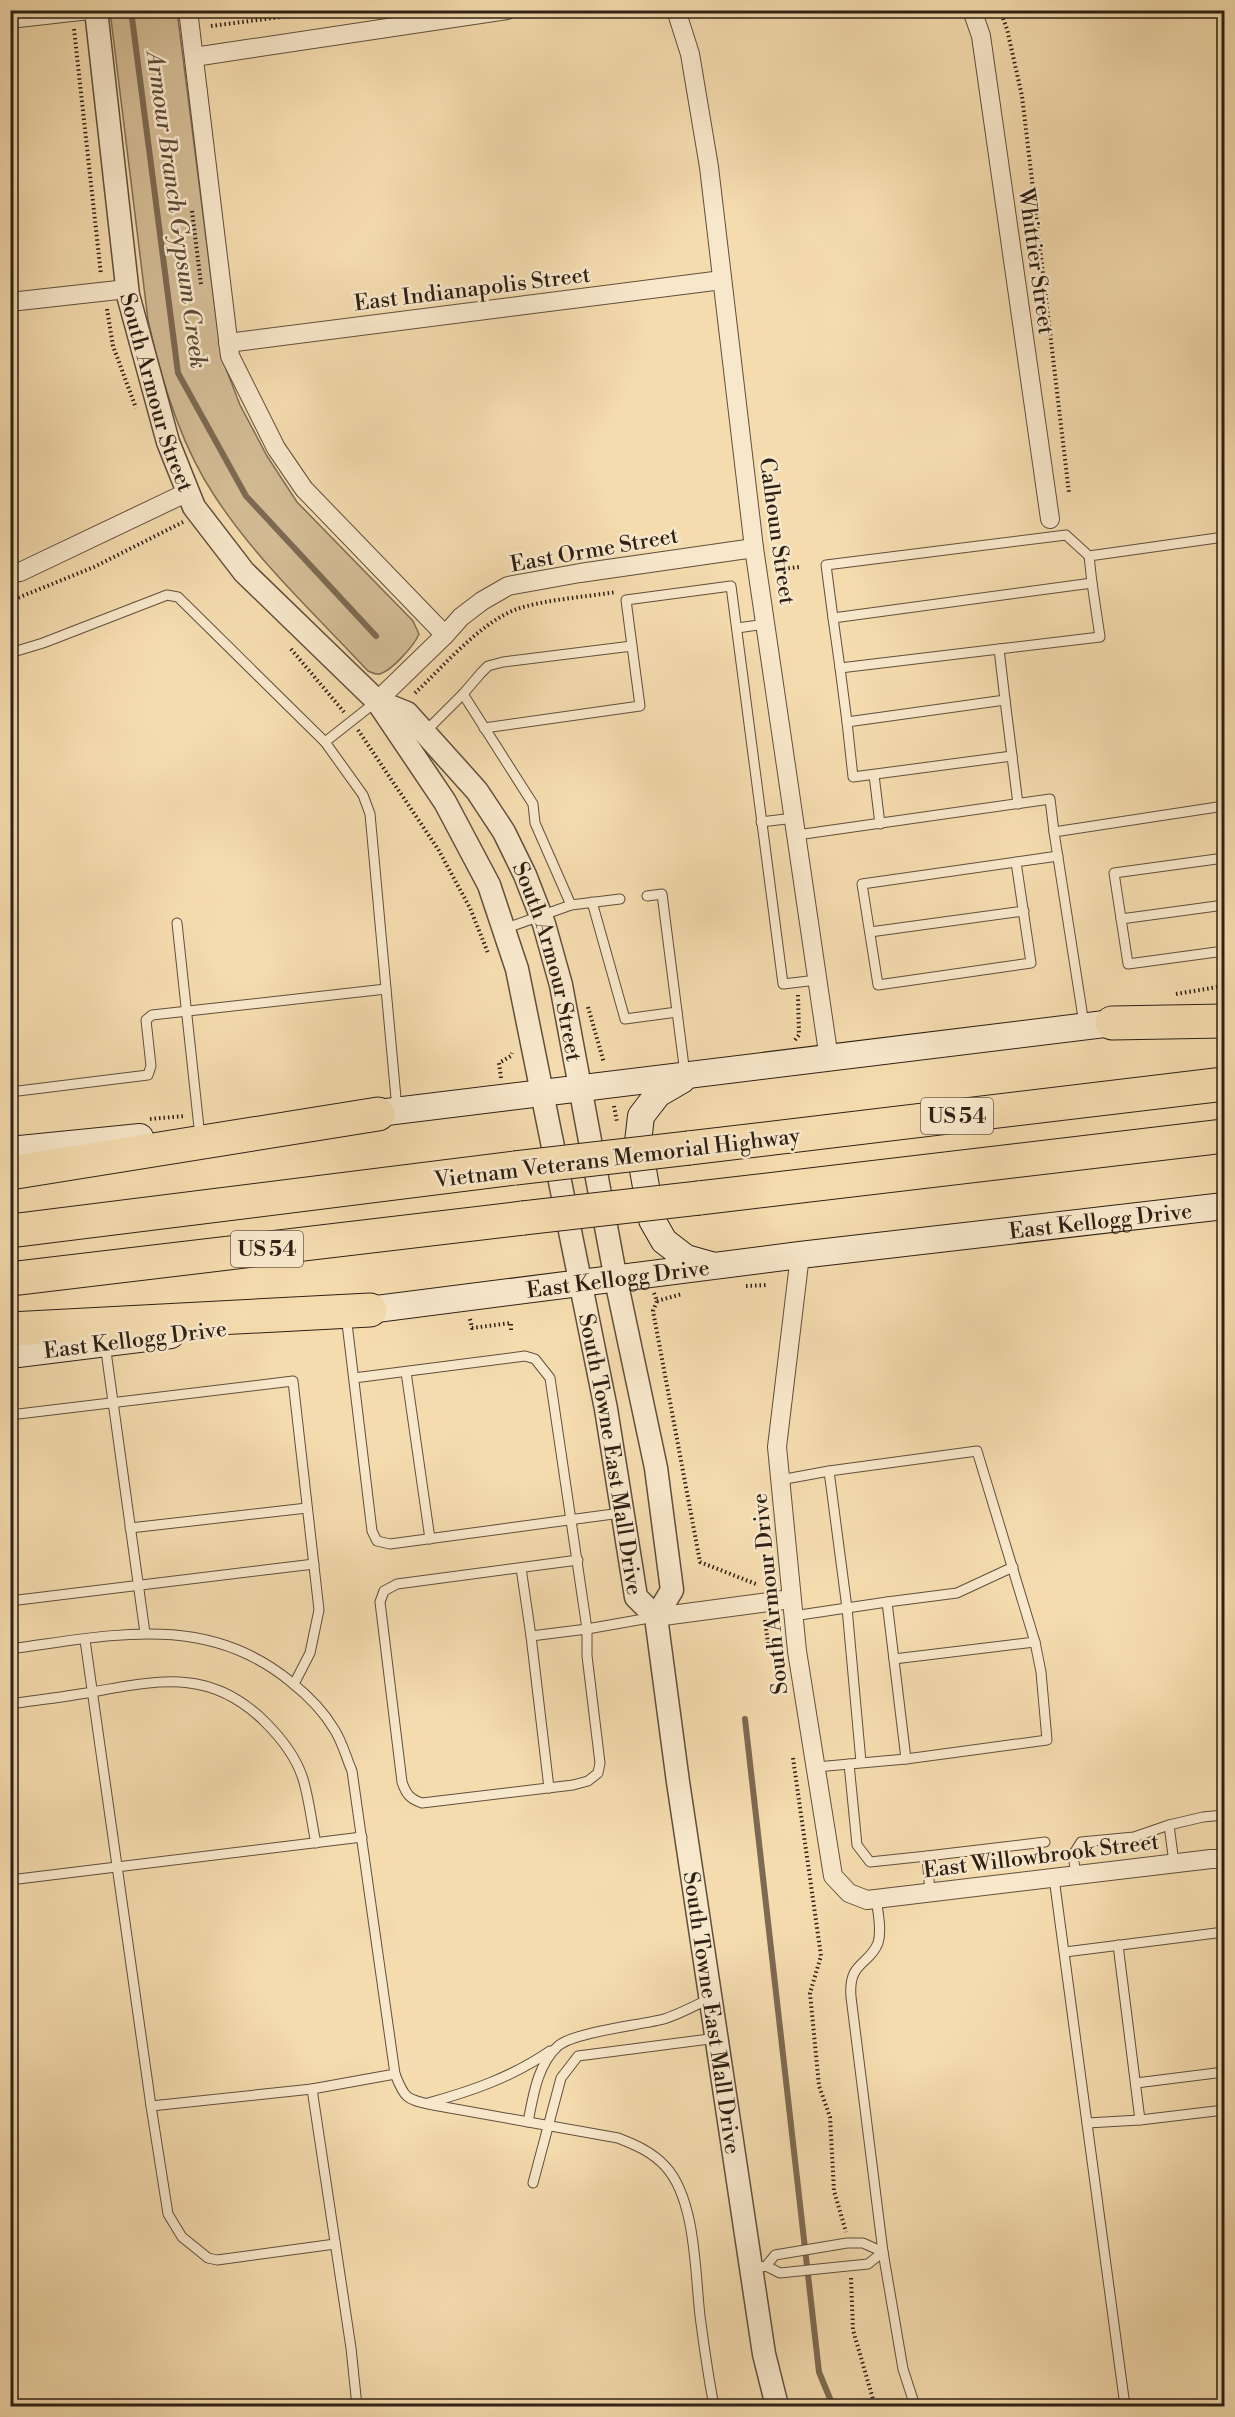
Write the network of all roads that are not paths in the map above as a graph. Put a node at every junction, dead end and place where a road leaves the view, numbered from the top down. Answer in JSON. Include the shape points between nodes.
{"nodes":[{"id":1,"x":88,"y":10,"type":"edge"},
{"id":2,"x":96,"y":10,"type":"edge"},
{"id":3,"x":188,"y":10,"type":"edge"},
{"id":4,"x":507,"y":10,"type":"edge"},
{"id":5,"x":676,"y":10,"type":"edge"},
{"id":6,"x":972,"y":10,"type":"edge"},
{"id":7,"x":10,"y":19,"type":"edge"},
{"id":8,"x":194,"y":57,"type":"junction"},
{"id":9,"x":723,"y":280,"type":"junction"},
{"id":10,"x":127,"y":289,"type":"junction"},
{"id":11,"x":10,"y":302,"type":"edge"},
{"id":12,"x":228,"y":343,"type":"junction"},
{"id":13,"x":188,"y":492,"type":"junction"},
{"id":14,"x":1050,"y":519,"type":"dead end"},
{"id":15,"x":1224,"y":537,"type":"edge"},
{"id":16,"x":754,"y":548,"type":"junction"},
{"id":17,"x":1089,"y":556,"type":"junction"},
{"id":18,"x":10,"y":574,"type":"edge"},
{"id":19,"x":1092,"y":583,"type":"junction"},
{"id":20,"x":833,"y":618,"type":"junction"},
{"id":21,"x":766,"y":624,"type":"junction"},
{"id":22,"x":737,"y":628,"type":"junction"},
{"id":23,"x":445,"y":635,"type":"junction"},
{"id":24,"x":632,"y":646,"type":"junction"},
{"id":25,"x":999,"y":649,"type":"junction"},
{"id":26,"x":10,"y":653,"type":"edge"},
{"id":27,"x":840,"y":668,"type":"junction"},
{"id":28,"x":463,"y":694,"type":"junction"},
{"id":29,"x":377,"y":700,"type":"junction"},
{"id":30,"x":1005,"y":700,"type":"junction"},
{"id":31,"x":847,"y":722,"type":"junction"},
{"id":32,"x":484,"y":728,"type":"junction"},
{"id":33,"x":425,"y":732,"type":"junction"},
{"id":34,"x":325,"y":742,"type":"junction"},
{"id":35,"x":409,"y":749,"type":"junction"},
{"id":36,"x":1012,"y":756,"type":"junction"},
{"id":37,"x":874,"y":775,"type":"junction"},
{"id":38,"x":1018,"y":804,"type":"junction"},
{"id":39,"x":1224,"y":806,"type":"edge"},
{"id":40,"x":761,"y":822,"type":"junction"},
{"id":41,"x":880,"y":824,"type":"junction"},
{"id":42,"x":795,"y":826,"type":"junction"},
{"id":43,"x":1054,"y":832,"type":"junction"},
{"id":44,"x":1058,"y":856,"type":"junction"},
{"id":45,"x":1224,"y":858,"type":"edge"},
{"id":46,"x":1016,"y":862,"type":"junction"},
{"id":47,"x":647,"y":896,"type":"dead end"},
{"id":48,"x":620,"y":899,"type":"dead end"},
{"id":49,"x":592,"y":902,"type":"junction"},
{"id":50,"x":571,"y":905,"type":"junction"},
{"id":51,"x":1224,"y":905,"type":"edge"},
{"id":52,"x":1024,"y":911,"type":"junction"},
{"id":53,"x":541,"y":916,"type":"junction"},
{"id":54,"x":1121,"y":919,"type":"junction"},
{"id":55,"x":177,"y":923,"type":"dead end"},
{"id":56,"x":504,"y":929,"type":"junction"},
{"id":57,"x":870,"y":932,"type":"junction"},
{"id":58,"x":1224,"y":951,"type":"edge"},
{"id":59,"x":817,"y":980,"type":"junction"},
{"id":60,"x":386,"y":989,"type":"junction"},
{"id":61,"x":1224,"y":1007,"type":"edge"},
{"id":62,"x":186,"y":1011,"type":"junction"},
{"id":63,"x":677,"y":1012,"type":"junction"},
{"id":64,"x":1224,"y":1021,"type":"edge"},
{"id":65,"x":1098,"y":1025,"type":"junction"},
{"id":66,"x":829,"y":1059,"type":"junction"},
{"id":67,"x":688,"y":1076,"type":"junction"},
{"id":68,"x":1224,"y":1084,"type":"edge"},
{"id":69,"x":581,"y":1089,"type":"junction"},
{"id":70,"x":10,"y":1092,"type":"edge"},
{"id":71,"x":541,"y":1094,"type":"junction"},
{"id":72,"x":388,"y":1113,"type":"junction"},
{"id":73,"x":1224,"y":1136,"type":"edge"},
{"id":74,"x":200,"y":1137,"type":"junction"},
{"id":75,"x":10,"y":1150,"type":"edge"},
{"id":76,"x":10,"y":1173,"type":"edge"},
{"id":77,"x":1224,"y":1206,"type":"edge"},
{"id":78,"x":10,"y":1231,"type":"edge"},
{"id":79,"x":800,"y":1255,"type":"junction"},
{"id":80,"x":715,"y":1266,"type":"junction"},
{"id":81,"x":10,"y":1279,"type":"edge"},
{"id":82,"x":616,"y":1280,"type":"junction"},
{"id":83,"x":580,"y":1285,"type":"junction"},
{"id":84,"x":358,"y":1311,"type":"junction"},
{"id":85,"x":10,"y":1329,"type":"edge"},
{"id":86,"x":103,"y":1334,"type":"junction"},
{"id":87,"x":10,"y":1355,"type":"edge"},
{"id":88,"x":406,"y":1372,"type":"junction"},
{"id":89,"x":354,"y":1378,"type":"junction"},
{"id":90,"x":114,"y":1404,"type":"junction"},
{"id":91,"x":10,"y":1415,"type":"edge"},
{"id":92,"x":829,"y":1471,"type":"junction"},
{"id":93,"x":780,"y":1480,"type":"junction"},
{"id":94,"x":307,"y":1508,"type":"junction"},
{"id":95,"x":622,"y":1512,"type":"junction"},
{"id":96,"x":572,"y":1520,"type":"junction"},
{"id":97,"x":130,"y":1528,"type":"junction"},
{"id":98,"x":430,"y":1539,"type":"junction"},
{"id":99,"x":578,"y":1560,"type":"junction"},
{"id":100,"x":314,"y":1564,"type":"junction"},
{"id":101,"x":1013,"y":1567,"type":"junction"},
{"id":102,"x":521,"y":1568,"type":"junction"},
{"id":103,"x":138,"y":1586,"type":"junction"},
{"id":104,"x":10,"y":1601,"type":"edge"},
{"id":105,"x":887,"y":1602,"type":"junction"},
{"id":106,"x":792,"y":1608,"type":"junction"},
{"id":107,"x":847,"y":1608,"type":"junction"},
{"id":108,"x":656,"y":1617,"type":"junction"},
{"id":109,"x":587,"y":1629,"type":"junction"},
{"id":110,"x":145,"y":1633,"type":"junction"},
{"id":111,"x":531,"y":1636,"type":"junction"},
{"id":112,"x":85,"y":1640,"type":"junction"},
{"id":113,"x":1035,"y":1642,"type":"junction"},
{"id":114,"x":10,"y":1649,"type":"edge"},
{"id":115,"x":894,"y":1659,"type":"junction"},
{"id":116,"x":294,"y":1684,"type":"junction"},
{"id":117,"x":93,"y":1692,"type":"junction"},
{"id":118,"x":10,"y":1704,"type":"edge"},
{"id":119,"x":906,"y":1759,"type":"junction"},
{"id":120,"x":861,"y":1762,"type":"junction"},
{"id":121,"x":849,"y":1764,"type":"junction"},
{"id":122,"x":816,"y":1767,"type":"junction"},
{"id":123,"x":549,"y":1788,"type":"junction"},
{"id":124,"x":1224,"y":1815,"type":"edge"},
{"id":125,"x":1169,"y":1825,"type":"junction"},
{"id":126,"x":362,"y":1837,"type":"junction"},
{"id":127,"x":1045,"y":1842,"type":"dead end"},
{"id":128,"x":316,"y":1843,"type":"junction"},
{"id":129,"x":927,"y":1856,"type":"junction"},
{"id":130,"x":1218,"y":1859,"type":"edge"},
{"id":131,"x":1174,"y":1863,"type":"junction"},
{"id":132,"x":118,"y":1868,"type":"junction"},
{"id":133,"x":1076,"y":1875,"type":"junction"},
{"id":134,"x":1054,"y":1878,"type":"junction"},
{"id":135,"x":10,"y":1880,"type":"edge"},
{"id":136,"x":930,"y":1892,"type":"junction"},
{"id":137,"x":876,"y":1899,"type":"junction"},
{"id":138,"x":1224,"y":1932,"type":"edge"},
{"id":139,"x":1118,"y":1945,"type":"junction"},
{"id":140,"x":1065,"y":1952,"type":"junction"},
{"id":141,"x":711,"y":1998,"type":"junction"},
{"id":142,"x":717,"y":2038,"type":"junction"},
{"id":143,"x":559,"y":2045,"type":"junction"},
{"id":144,"x":1224,"y":2072,"type":"edge"},
{"id":145,"x":395,"y":2074,"type":"junction"},
{"id":146,"x":1136,"y":2083,"type":"junction"},
{"id":147,"x":312,"y":2090,"type":"junction"},
{"id":148,"x":426,"y":2103,"type":"junction"},
{"id":149,"x":151,"y":2106,"type":"junction"},
{"id":150,"x":1224,"y":2110,"type":"edge"},
{"id":151,"x":1140,"y":2120,"type":"junction"},
{"id":152,"x":528,"y":2122,"type":"junction"},
{"id":153,"x":1088,"y":2123,"type":"junction"},
{"id":154,"x":549,"y":2126,"type":"junction"},
{"id":155,"x":533,"y":2183,"type":"dead end"},
{"id":156,"x":335,"y":2244,"type":"junction"},
{"id":157,"x":883,"y":2252,"type":"junction"},
{"id":158,"x":759,"y":2267,"type":"junction"},
{"id":159,"x":357,"y":2406,"type":"edge"},
{"id":160,"x":714,"y":2406,"type":"edge"},
{"id":161,"x":777,"y":2406,"type":"edge"},
{"id":162,"x":915,"y":2406,"type":"edge"},
{"id":163,"x":1125,"y":2406,"type":"edge"}],
"edges":[{"from":1,"to":7,"type":"street"},
{"from":2,"to":10,"type":"street","name":"South Armour Street"},
{"from":3,"to":8,"type":"street"},
{"from":4,"to":8,"type":"street"},
{"from":5,"to":9,"type":"street","name":"Calhoun Street","via":[[692,66]]},
{"from":6,"to":14,"type":"street","name":"Whittier Street","via":[[981,36]]},
{"from":8,"to":12,"type":"street"},
{"from":9,"to":12,"type":"street","name":"East Indianapolis Street"},
{"from":9,"to":16,"type":"street","name":"Calhoun Street"},
{"from":10,"to":11,"type":"street"},
{"from":10,"to":13,"type":"street","name":"South Armour Street","via":[[168,442]]},
{"from":12,"to":23,"type":"street","via":[[230,356],[276,448],[304,489]]},
{"from":13,"to":18,"type":"street"},
{"from":13,"to":29,"type":"street","name":"South Armour Street","via":[[194,507],[244,572]]},
{"from":15,"to":17,"type":"lane"},
{"from":16,"to":21,"type":"street","name":"Calhoun Street"},
{"from":16,"to":23,"type":"street","name":"East Orme Street","via":[[508,586],[468,612]]},
{"from":17,"to":19,"type":"lane"},
{"from":17,"to":20,"type":"lane","via":[[1066,535],[826,565]]},
{"from":19,"to":20,"type":"lane"},
{"from":19,"to":25,"type":"lane","via":[[1100,636]]},
{"from":20,"to":27,"type":"lane"},
{"from":21,"to":22,"type":"lane"},
{"from":21,"to":42,"type":"street","name":"Calhoun Street"},
{"from":22,"to":24,"type":"lane","via":[[731,586],[626,600]]},
{"from":22,"to":40,"type":"lane"},
{"from":23,"to":29,"type":"street","name":"East Orme Street"},
{"from":24,"to":28,"type":"lane","via":[[488,666]]},
{"from":24,"to":32,"type":"lane","via":[[640,706]]},
{"from":25,"to":27,"type":"lane"},
{"from":25,"to":30,"type":"lane"},
{"from":26,"to":34,"type":"lane","via":[[167,595],[178,597]]},
{"from":27,"to":31,"type":"lane"},
{"from":28,"to":32,"type":"lane"},
{"from":28,"to":33,"type":"lane"},
{"from":29,"to":33,"type":"street","name":"South Armour Street","via":[[407,713]]},
{"from":29,"to":34,"type":"lane"},
{"from":29,"to":35,"type":"street","name":"South Armour Street"},
{"from":30,"to":31,"type":"lane"},
{"from":30,"to":36,"type":"lane"},
{"from":31,"to":37,"type":"lane","via":[[854,777]]},
{"from":32,"to":50,"type":"lane","via":[[533,804],[535,823]]},
{"from":33,"to":35,"type":"lane"},
{"from":33,"to":53,"type":"street","name":"South Armour Street","via":[[477,791],[504,832]]},
{"from":34,"to":60,"type":"lane","via":[[363,795],[370,814]]},
{"from":35,"to":56,"type":"street","name":"South Armour Street","via":[[445,802],[489,885]]},
{"from":36,"to":37,"type":"lane"},
{"from":36,"to":38,"type":"lane"},
{"from":37,"to":41,"type":"lane"},
{"from":38,"to":41,"type":"lane"},
{"from":38,"to":43,"type":"lane","via":[[1050,800]]},
{"from":39,"to":43,"type":"lane"},
{"from":40,"to":42,"type":"lane"},
{"from":40,"to":59,"type":"lane","via":[[783,984]]},
{"from":41,"to":42,"type":"lane"},
{"from":42,"to":59,"type":"street","name":"Calhoun Street"},
{"from":43,"to":44,"type":"lane"},
{"from":44,"to":46,"type":"lane"},
{"from":44,"to":65,"type":"lane"},
{"from":45,"to":54,"type":"lane","via":[[1114,873]]},
{"from":46,"to":52,"type":"lane"},
{"from":46,"to":57,"type":"lane","via":[[862,884]]},
{"from":47,"to":63,"type":"lane","via":[[662,894]]},
{"from":48,"to":49,"type":"lane"},
{"from":49,"to":50,"type":"lane"},
{"from":49,"to":63,"type":"lane","via":[[625,1019]]},
{"from":50,"to":53,"type":"lane"},
{"from":51,"to":54,"type":"lane"},
{"from":52,"to":57,"type":"lane"},
{"from":52,"to":57,"type":"lane","via":[[1031,963],[878,985]]},
{"from":53,"to":56,"type":"lane"},
{"from":53,"to":69,"type":"street","name":"South Armour Street","via":[[561,985]]},
{"from":54,"to":58,"type":"lane","via":[[1128,964]]},
{"from":55,"to":62,"type":"lane"},
{"from":56,"to":71,"type":"street","name":"South Armour Street","via":[[517,969]]},
{"from":59,"to":66,"type":"street","name":"Calhoun Street"},
{"from":60,"to":62,"type":"lane"},
{"from":60,"to":72,"type":"lane"},
{"from":61,"to":65,"type":"main road"},
{"from":62,"to":70,"type":"lane","via":[[152,1015],[146,1020],[151,1066],[148,1075]]},
{"from":62,"to":74,"type":"lane"},
{"from":63,"to":67,"type":"lane"},
{"from":64,"to":65,"type":"highway"},
{"from":65,"to":66,"type":"main road"},
{"from":66,"to":67,"type":"main road"},
{"from":67,"to":69,"type":"main road"},
{"from":67,"to":80,"type":"main road","via":[[658,1094],[641,1116],[638,1143],[652,1220],[664,1241],[686,1258]]},
{"from":68,"to":78,"type":"highway","name":"Vietnam Veterans Memorial Highway","number":"US 54","bridge":true},
{"from":69,"to":71,"type":"main road"},
{"from":69,"to":82,"type":"street","name":"South Armour Street"},
{"from":71,"to":72,"type":"main road"},
{"from":71,"to":83,"type":"street","name":"South Armour Street"},
{"from":72,"to":74,"type":"highway"},
{"from":73,"to":81,"type":"highway","number":"US 54","bridge":true},
{"from":74,"to":75,"type":"main road"},
{"from":74,"to":76,"type":"highway"},
{"from":77,"to":79,"type":"main road","name":"East Kellogg Drive"},
{"from":79,"to":80,"type":"main road","name":"East Kellogg Drive"},
{"from":79,"to":93,"type":"street","name":"South Armour Drive","via":[[777,1448]]},
{"from":80,"to":82,"type":"main road","name":"East Kellogg Drive"},
{"from":82,"to":83,"type":"main road","name":"East Kellogg Drive"},
{"from":82,"to":108,"type":"street","name":"South Towne East Mall Drive","via":[[656,1468],[672,1590]]},
{"from":83,"to":84,"type":"main road","name":"East Kellogg Drive"},
{"from":83,"to":95,"type":"street","name":"South Towne East Mall Drive","via":[[606,1408]]},
{"from":84,"to":86,"type":"highway"},
{"from":84,"to":89,"type":"lane"},
{"from":85,"to":86,"type":"highway"},
{"from":86,"to":87,"type":"main road","name":"East Kellogg Drive"},
{"from":86,"to":90,"type":"lane"},
{"from":88,"to":89,"type":"lane"},
{"from":88,"to":96,"type":"lane","via":[[525,1356],[536,1359],[550,1378]]},
{"from":88,"to":98,"type":"lane"},
{"from":89,"to":98,"type":"lane","via":[[372,1531],[377,1541],[390,1544]]},
{"from":90,"to":91,"type":"lane"},
{"from":90,"to":94,"type":"lane","via":[[293,1381]]},
{"from":90,"to":97,"type":"lane"},
{"from":92,"to":93,"type":"lane"},
{"from":92,"to":101,"type":"lane","via":[[977,1451]]},
{"from":92,"to":107,"type":"lane"},
{"from":93,"to":106,"type":"street","name":"South Armour Drive"},
{"from":94,"to":97,"type":"lane"},
{"from":94,"to":100,"type":"lane"},
{"from":95,"to":96,"type":"lane"},
{"from":95,"to":108,"type":"street","name":"South Towne East Mall Drive","via":[[636,1597]]},
{"from":96,"to":98,"type":"lane"},
{"from":96,"to":99,"type":"lane"},
{"from":97,"to":103,"type":"lane"},
{"from":99,"to":102,"type":"lane"},
{"from":99,"to":109,"type":"lane"},
{"from":100,"to":103,"type":"lane"},
{"from":100,"to":116,"type":"lane","via":[[319,1610],[310,1653]]},
{"from":101,"to":105,"type":"lane","via":[[957,1593]]},
{"from":101,"to":113,"type":"lane"},
{"from":102,"to":111,"type":"lane"},
{"from":102,"to":123,"type":"lane","via":[[397,1584],[384,1591],[380,1602],[402,1782],[406,1794],[422,1803]]},
{"from":103,"to":104,"type":"lane"},
{"from":103,"to":110,"type":"lane"},
{"from":105,"to":107,"type":"lane"},
{"from":105,"to":115,"type":"lane"},
{"from":106,"to":107,"type":"lane"},
{"from":106,"to":108,"type":"street","via":[[761,1603]]},
{"from":106,"to":122,"type":"street","name":"South Armour Drive"},
{"from":107,"to":120,"type":"lane"},
{"from":108,"to":109,"type":"lane"},
{"from":108,"to":141,"type":"street","name":"South Towne East Mall Drive"},
{"from":109,"to":111,"type":"lane"},
{"from":109,"to":123,"type":"lane","via":[[598,1773],[588,1781]]},
{"from":110,"to":112,"type":"lane"},
{"from":110,"to":116,"type":"lane","via":[[178,1634],[230,1646],[271,1665]]},
{"from":111,"to":123,"type":"lane"},
{"from":112,"to":114,"type":"lane"},
{"from":112,"to":117,"type":"lane"},
{"from":113,"to":115,"type":"lane"},
{"from":113,"to":119,"type":"lane","via":[[1047,1740]]},
{"from":115,"to":119,"type":"lane"},
{"from":116,"to":126,"type":"lane","via":[[334,1728],[352,1771]]},
{"from":117,"to":118,"type":"lane"},
{"from":117,"to":128,"type":"lane","via":[[164,1681],[216,1688],[238,1700],[277,1734],[298,1766]]},
{"from":117,"to":132,"type":"lane"},
{"from":119,"to":120,"type":"lane"},
{"from":120,"to":121,"type":"lane"},
{"from":121,"to":122,"type":"lane"},
{"from":121,"to":129,"type":"lane","via":[[857,1845],[870,1862]]},
{"from":122,"to":137,"type":"street","name":"South Armour Drive","via":[[833,1876],[849,1893]]},
{"from":124,"to":125,"type":"lane"},
{"from":125,"to":131,"type":"lane"},
{"from":125,"to":133,"type":"lane","via":[[1134,1837],[1081,1842],[1073,1855]]},
{"from":126,"to":128,"type":"lane"},
{"from":126,"to":145,"type":"lane"},
{"from":127,"to":129,"type":"lane"},
{"from":128,"to":132,"type":"lane"},
{"from":129,"to":136,"type":"lane"},
{"from":130,"to":131,"type":"street","name":"East Willowbrook Street"},
{"from":131,"to":133,"type":"street","name":"East Willowbrook Street"},
{"from":132,"to":135,"type":"lane"},
{"from":132,"to":149,"type":"lane"},
{"from":133,"to":134,"type":"street","name":"East Willowbrook Street"},
{"from":134,"to":136,"type":"street","name":"East Willowbrook Street"},
{"from":134,"to":140,"type":"lane"},
{"from":136,"to":137,"type":"street","name":"East Willowbrook Street"},
{"from":137,"to":157,"type":"lane","via":[[880,1932],[877,1944],[855,1970],[850,1983]]},
{"from":138,"to":139,"type":"lane"},
{"from":139,"to":140,"type":"lane"},
{"from":139,"to":146,"type":"lane"},
{"from":140,"to":153,"type":"lane"},
{"from":141,"to":142,"type":"street","name":"South Towne East Mall Drive"},
{"from":141,"to":143,"type":"lane","via":[[666,2018],[595,2032]]},
{"from":142,"to":154,"type":"lane","via":[[578,2056],[561,2078]]},
{"from":142,"to":158,"type":"street","name":"South Towne East Mall Drive"},
{"from":143,"to":148,"type":"lane","via":[[494,2083]]},
{"from":143,"to":152,"type":"lane","via":[[546,2061],[534,2090]]},
{"from":144,"to":146,"type":"lane"},
{"from":145,"to":147,"type":"lane"},
{"from":145,"to":148,"type":"lane","via":[[402,2092],[413,2101]]},
{"from":146,"to":151,"type":"lane"},
{"from":147,"to":149,"type":"lane"},
{"from":147,"to":156,"type":"lane"},
{"from":148,"to":152,"type":"lane"},
{"from":149,"to":156,"type":"lane","via":[[168,2214],[182,2237],[208,2258]]},
{"from":150,"to":151,"type":"lane"},
{"from":151,"to":153,"type":"lane"},
{"from":152,"to":154,"type":"lane"},
{"from":153,"to":163,"type":"lane"},
{"from":154,"to":155,"type":"lane"},
{"from":154,"to":160,"type":"lane","via":[[618,2139],[642,2148],[666,2166],[680,2189],[690,2228]]},
{"from":156,"to":159,"type":"lane"},
{"from":157,"to":158,"type":"lane","via":[[867,2264],[780,2273]]},
{"from":157,"to":158,"type":"lane","via":[[863,2243],[847,2243],[775,2255]]},
{"from":157,"to":162,"type":"lane","via":[[903,2369]]},
{"from":158,"to":161,"type":"street","name":"South Towne East Mall Drive","via":[[764,2354]]}]}
